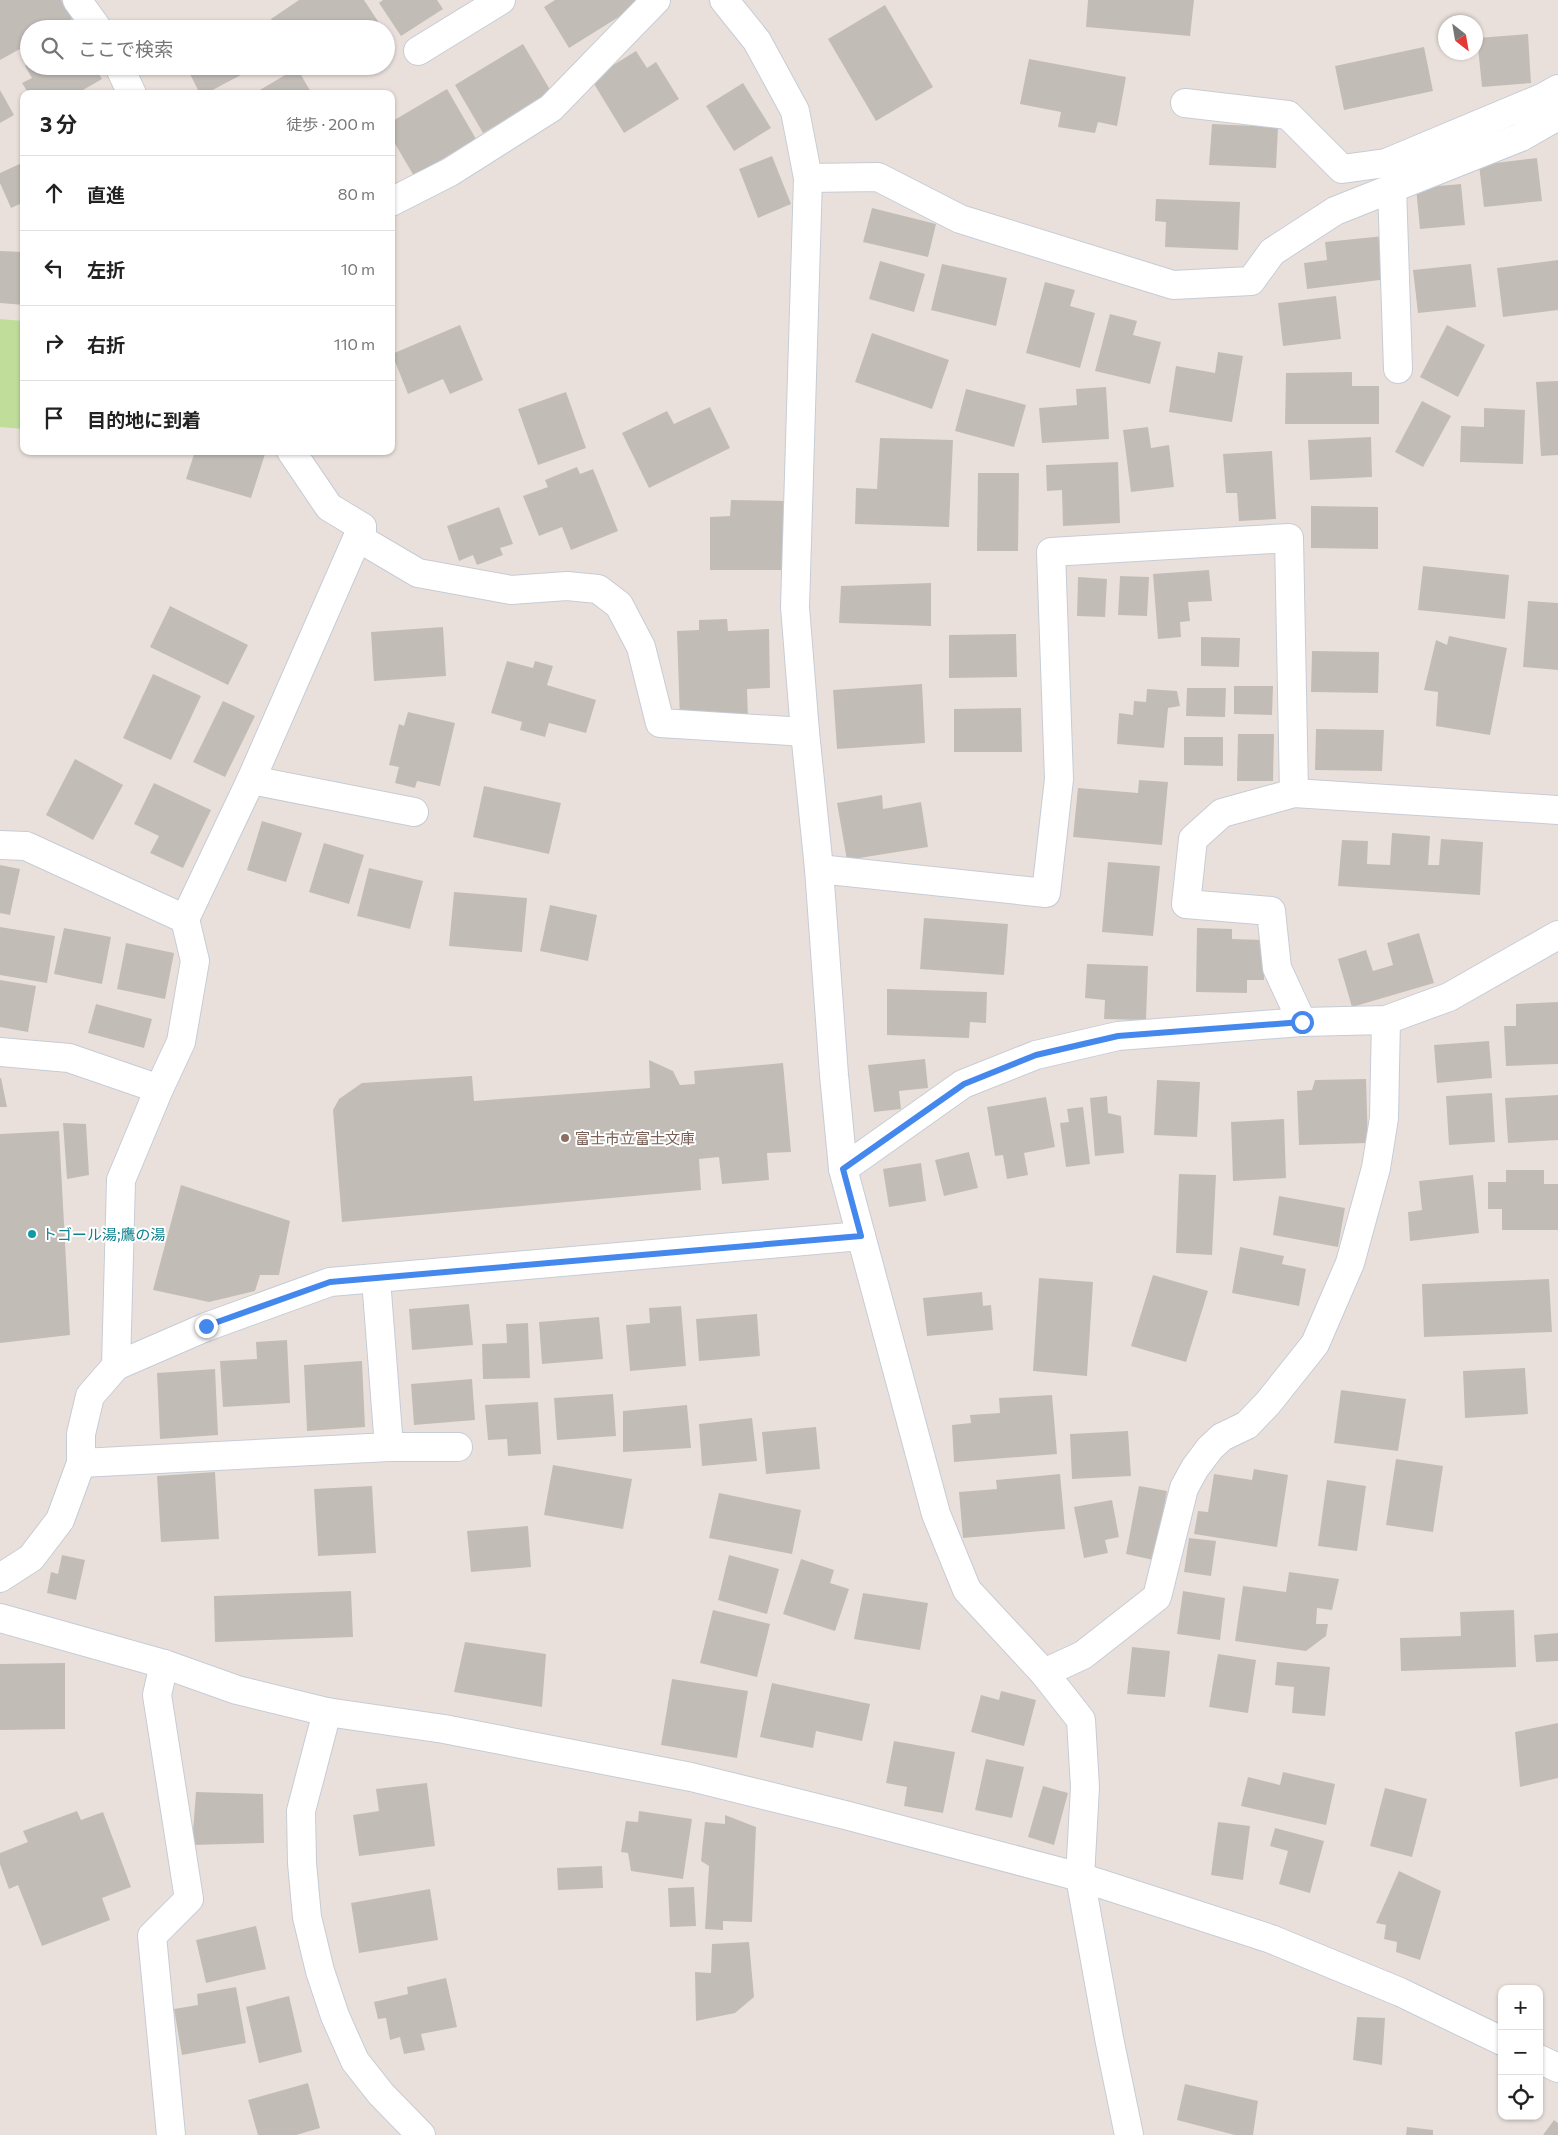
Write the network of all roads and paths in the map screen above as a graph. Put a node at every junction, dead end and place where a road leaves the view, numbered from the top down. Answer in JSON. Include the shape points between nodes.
{"nodes":[{"id":1,"x":78,"y":0,"type":"edge"},
{"id":2,"x":501,"y":0,"type":"edge"},
{"id":3,"x":656,"y":0,"type":"edge"},
{"id":4,"x":724,"y":0,"type":"edge"},
{"id":5,"x":92,"y":20,"type":"edge"},
{"id":6,"x":418,"y":51,"type":"dead end"},
{"id":7,"x":123,"y":75,"type":"edge"},
{"id":8,"x":1558,"y":89,"type":"edge"},
{"id":9,"x":130,"y":90,"type":"edge"},
{"id":10,"x":1185,"y":103,"type":"dead end"},
{"id":11,"x":1558,"y":116,"type":"edge"},
{"id":12,"x":808,"y":178,"type":"junction"},
{"id":13,"x":1392,"y":187,"type":"junction"},
{"id":14,"x":395,"y":200,"type":"edge"},
{"id":15,"x":1398,"y":369,"type":"dead end"},
{"id":16,"x":294,"y":455,"type":"edge"},
{"id":17,"x":362,"y":527,"type":"junction"},
{"id":18,"x":805,"y":732,"type":"junction"},
{"id":19,"x":252,"y":780,"type":"junction"},
{"id":20,"x":1294,"y":793,"type":"junction"},
{"id":21,"x":1558,"y":810,"type":"edge"},
{"id":22,"x":414,"y":812,"type":"dead end"},
{"id":23,"x":0,"y":845,"type":"edge"},
{"id":24,"x":819,"y":869,"type":"junction"},
{"id":25,"x":185,"y":919,"type":"junction"},
{"id":26,"x":1558,"y":935,"type":"edge"},
{"id":27,"x":1386,"y":1020,"type":"junction"},
{"id":28,"x":1302,"y":1022,"type":"junction"},
{"id":29,"x":0,"y":1052,"type":"edge"},
{"id":30,"x":159,"y":1089,"type":"junction"},
{"id":31,"x":843,"y":1169,"type":"junction"},
{"id":32,"x":861,"y":1236,"type":"junction"},
{"id":33,"x":376,"y":1279,"type":"junction"},
{"id":34,"x":116,"y":1366,"type":"junction"},
{"id":35,"x":389,"y":1447,"type":"junction"},
{"id":36,"x":458,"y":1447,"type":"dead end"},
{"id":37,"x":81,"y":1463,"type":"junction"},
{"id":38,"x":0,"y":1578,"type":"edge"},
{"id":39,"x":0,"y":1618,"type":"edge"},
{"id":40,"x":164,"y":1664,"type":"junction"},
{"id":41,"x":1044,"y":1673,"type":"junction"},
{"id":42,"x":327,"y":1712,"type":"junction"},
{"id":43,"x":1080,"y":1878,"type":"junction"},
{"id":44,"x":1498,"y":2039,"type":"edge"},
{"id":45,"x":1543,"y":2061,"type":"edge"},
{"id":46,"x":1558,"y":2068,"type":"edge"},
{"id":47,"x":171,"y":2135,"type":"edge"},
{"id":48,"x":422,"y":2135,"type":"edge"},
{"id":49,"x":1129,"y":2135,"type":"edge"}],
"edges":[{"from":1,"to":5,"type":"street"},
{"from":2,"to":6,"type":"street"},
{"from":3,"to":14,"type":"street","via":[[551,108],[450,172]]},
{"from":4,"to":12,"type":"street","via":[[757,41],[795,112]]},
{"from":7,"to":9,"type":"street"},
{"from":8,"to":10,"type":"street","via":[[1386,163],[1342,169],[1288,115]]},
{"from":11,"to":13,"type":"street","via":[[1521,137]]},
{"from":12,"to":13,"type":"street","via":[[878,177],[960,219],[1173,285],[1251,281],[1272,252],[1335,211]]},
{"from":12,"to":18,"type":"street","via":[[795,607]]},
{"from":13,"to":15,"type":"street"},
{"from":16,"to":17,"type":"street","via":[[329,507]]},
{"from":17,"to":18,"type":"street","via":[[362,540],[418,573],[511,590],[567,586],[598,589],[619,605],[641,648],[660,723]]},
{"from":17,"to":19,"type":"street"},
{"from":18,"to":24,"type":"street"},
{"from":19,"to":22,"type":"street"},
{"from":19,"to":25,"type":"street"},
{"from":20,"to":21,"type":"street"},
{"from":20,"to":24,"type":"street","via":[[1288,538],[1051,552],[1059,779],[1046,894]]},
{"from":20,"to":28,"type":"street","via":[[1222,812],[1193,839],[1186,904],[1272,911],[1277,968]]},
{"from":23,"to":25,"type":"street","via":[[26,846]]},
{"from":24,"to":31,"type":"street"},
{"from":25,"to":30,"type":"street","via":[[195,961],[181,1042]]},
{"from":26,"to":27,"type":"street","via":[[1449,997]]},
{"from":27,"to":28,"type":"street"},
{"from":27,"to":41,"type":"street","via":[[1384,1118],[1376,1168],[1350,1263],[1315,1344],[1248,1425],[1222,1436],[1195,1468],[1184,1488],[1157,1597],[1083,1655]]},
{"from":28,"to":31,"type":"street","via":[[1118,1036],[1036,1055],[964,1084]]},
{"from":29,"to":30,"type":"street","via":[[69,1058]]},
{"from":30,"to":34,"type":"street","via":[[121,1180]]},
{"from":31,"to":32,"type":"street"},
{"from":32,"to":33,"type":"street"},
{"from":32,"to":41,"type":"street","via":[[936,1514],[967,1590]]},
{"from":33,"to":34,"type":"street","via":[[330,1282],[206,1326]]},
{"from":33,"to":35,"type":"street"},
{"from":34,"to":37,"type":"street","via":[[90,1396],[81,1434]]},
{"from":35,"to":36,"type":"street"},
{"from":35,"to":37,"type":"street"},
{"from":37,"to":38,"type":"street","via":[[60,1520],[31,1558]]},
{"from":39,"to":40,"type":"street"},
{"from":40,"to":42,"type":"street","via":[[237,1690]]},
{"from":40,"to":47,"type":"street","via":[[157,1695],[189,1900],[152,1936]]},
{"from":41,"to":43,"type":"street","via":[[1081,1720],[1085,1787]]},
{"from":42,"to":43,"type":"street","via":[[444,1729],[691,1777]]},
{"from":42,"to":48,"type":"street","via":[[300,1811],[307,1917],[326,1989],[355,2061],[381,2094]]},
{"from":43,"to":44,"type":"street","via":[[1271,1938],[1400,1992]]},
{"from":43,"to":49,"type":"street"},
{"from":45,"to":46,"type":"street"}]}
